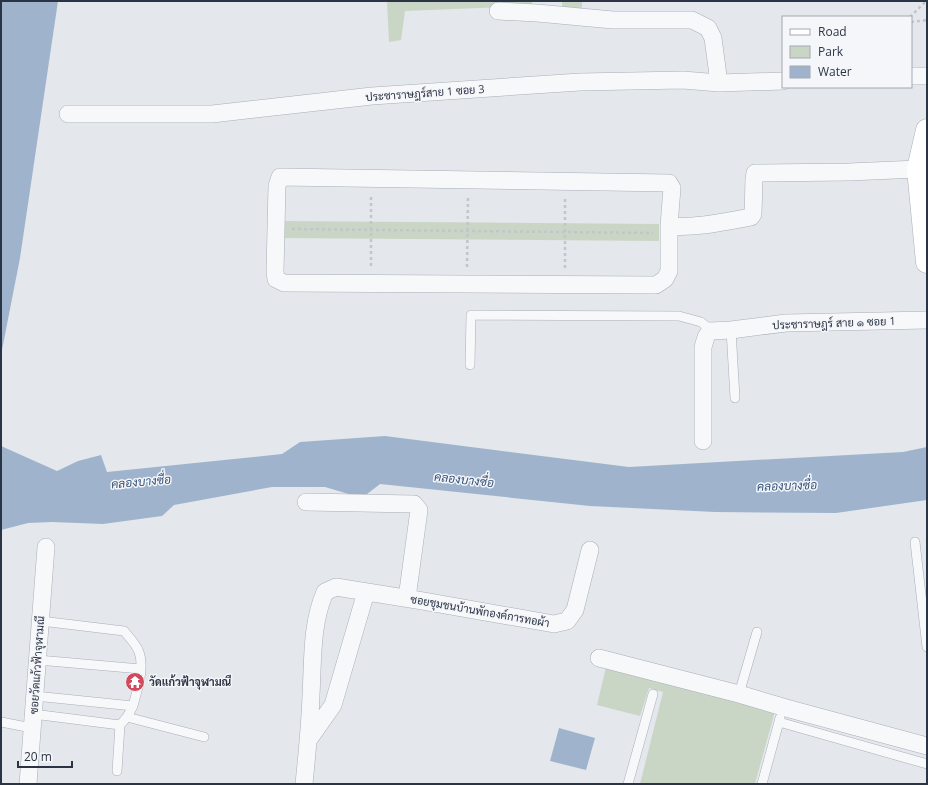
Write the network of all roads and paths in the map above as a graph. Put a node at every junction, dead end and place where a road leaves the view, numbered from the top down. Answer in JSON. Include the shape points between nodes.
{"nodes":[{"id":1,"x":926,"y":1,"type":"edge"},
{"id":2,"x":498,"y":11,"type":"dead end"},
{"id":3,"x":911,"y":16,"type":"edge"},
{"id":4,"x":927,"y":20,"type":"edge"},
{"id":5,"x":912,"y":22,"type":"edge"},
{"id":6,"x":912,"y":76,"type":"edge"},
{"id":7,"x":927,"y":76,"type":"edge"},
{"id":8,"x":782,"y":81,"type":"edge"},
{"id":9,"x":719,"y":83,"type":"junction"},
{"id":10,"x":68,"y":114,"type":"dead end"},
{"id":11,"x":927,"y":130,"type":"edge"},
{"id":12,"x":918,"y":168,"type":"junction"},
{"id":13,"x":371,"y":178,"type":"junction"},
{"id":14,"x":469,"y":179,"type":"junction"},
{"id":15,"x":565,"y":180,"type":"junction"},
{"id":16,"x":276,"y":229,"type":"junction"},
{"id":17,"x":669,"y":229,"type":"junction"},
{"id":18,"x":371,"y":230,"type":"junction"},
{"id":19,"x":468,"y":231,"type":"junction"},
{"id":20,"x":565,"y":232,"type":"junction"},
{"id":21,"x":927,"y":262,"type":"edge"},
{"id":22,"x":371,"y":283,"type":"junction"},
{"id":23,"x":467,"y":284,"type":"junction"},
{"id":24,"x":565,"y":284,"type":"junction"},
{"id":25,"x":927,"y":320,"type":"edge"},
{"id":26,"x":731,"y":330,"type":"junction"},
{"id":27,"x":712,"y":331,"type":"junction"},
{"id":28,"x":470,"y":365,"type":"dead end"},
{"id":29,"x":736,"y":398,"type":"dead end"},
{"id":30,"x":703,"y":441,"type":"dead end"},
{"id":31,"x":306,"y":502,"type":"dead end"},
{"id":32,"x":915,"y":542,"type":"dead end"},
{"id":33,"x":46,"y":547,"type":"dead end"},
{"id":34,"x":590,"y":550,"type":"dead end"},
{"id":35,"x":366,"y":592,"type":"junction"},
{"id":36,"x":407,"y":598,"type":"junction"},
{"id":37,"x":41,"y":621,"type":"junction"},
{"id":38,"x":758,"y":632,"type":"dead end"},
{"id":39,"x":927,"y":647,"type":"edge"},
{"id":40,"x":599,"y":658,"type":"dead end"},
{"id":41,"x":38,"y":660,"type":"junction"},
{"id":42,"x":141,"y":669,"type":"junction"},
{"id":43,"x":653,"y":694,"type":"dead end"},
{"id":44,"x":740,"y":694,"type":"junction"},
{"id":45,"x":35,"y":696,"type":"junction"},
{"id":46,"x":132,"y":706,"type":"junction"},
{"id":47,"x":781,"y":715,"type":"junction"},
{"id":48,"x":127,"y":717,"type":"junction"},
{"id":49,"x":33,"y":721,"type":"junction"},
{"id":50,"x":1,"y":722,"type":"edge"},
{"id":51,"x":120,"y":725,"type":"junction"},
{"id":52,"x":204,"y":737,"type":"dead end"},
{"id":53,"x":309,"y":739,"type":"junction"},
{"id":54,"x":927,"y":746,"type":"edge"},
{"id":55,"x":927,"y":764,"type":"edge"},
{"id":56,"x":117,"y":771,"type":"dead end"},
{"id":57,"x":28,"y":784,"type":"edge"},
{"id":58,"x":304,"y":784,"type":"edge"},
{"id":59,"x":628,"y":784,"type":"edge"},
{"id":60,"x":762,"y":784,"type":"edge"}],
"edges":[{"from":1,"to":3,"type":"path"},
{"from":2,"to":9,"type":"street","via":[[613,20],[692,20],[708,28],[713,38]]},
{"from":4,"to":5,"type":"path"},
{"from":6,"to":7,"type":"street"},
{"from":8,"to":9,"type":"street","name":"ประชาราษฎร์สาย 1 ซอย 3"},
{"from":9,"to":10,"type":"street","name":"ประชาราษฎร์สาย 1 ซอย 3","via":[[683,80],[580,82],[372,96],[212,114]]},
{"from":11,"to":12,"type":"main road"},
{"from":12,"to":17,"type":"street","via":[[756,173],[754,214],[751,217],[718,224]]},
{"from":12,"to":21,"type":"main road"},
{"from":13,"to":14,"type":"street"},
{"from":13,"to":16,"type":"street","via":[[280,178],[277,186]]},
{"from":13,"to":18,"type":"path"},
{"from":14,"to":15,"type":"street"},
{"from":14,"to":19,"type":"path"},
{"from":15,"to":17,"type":"street","via":[[669,182],[672,188]]},
{"from":15,"to":20,"type":"path"},
{"from":16,"to":18,"type":"path"},
{"from":16,"to":22,"type":"street","via":[[276,279],[284,283]]},
{"from":17,"to":20,"type":"path"},
{"from":17,"to":24,"type":"street","via":[[669,271],[665,279],[656,285]]},
{"from":18,"to":19,"type":"path"},
{"from":18,"to":22,"type":"path"},
{"from":19,"to":20,"type":"path"},
{"from":19,"to":23,"type":"path"},
{"from":20,"to":24,"type":"path"},
{"from":22,"to":23,"type":"street"},
{"from":23,"to":24,"type":"street"},
{"from":25,"to":26,"type":"street","name":"ประชาราษฎร์ สาย ๑ ซอย 1","via":[[786,323]]},
{"from":26,"to":27,"type":"street","name":"ประชาราษฎร์ สาย ๑ ซอย 1"},
{"from":26,"to":29,"type":"lane"},
{"from":27,"to":28,"type":"lane","via":[[701,322],[679,316],[471,315]]},
{"from":27,"to":30,"type":"street","via":[[708,332],[703,347]]},
{"from":31,"to":36,"type":"street","via":[[414,504],[419,510]]},
{"from":32,"to":39,"type":"lane"},
{"from":33,"to":37,"type":"street","name":"ซอยวัดแก้วฟ้าจุฬามณี"},
{"from":34,"to":36,"type":"street","name":"ซอยชุมชนบ้านพักองค์การทอผ้า","via":[[575,610],[567,621],[554,624]]},
{"from":35,"to":36,"type":"street","name":"ซอยชุมชนบ้านพักองค์การทอผ้า"},
{"from":35,"to":53,"type":"street","name":"ซอยชุมชนบ้านพักองค์การทอผ้า","via":[[333,705]]},
{"from":35,"to":53,"type":"street","name":"ซอยชุมชนบ้านพักองค์การทอผ้า","via":[[336,587],[325,592],[319,606],[314,641]]},
{"from":37,"to":41,"type":"street","name":"ซอยวัดแก้วฟ้าจุฬามณี"},
{"from":37,"to":42,"type":"lane","via":[[124,631],[139,652]]},
{"from":38,"to":44,"type":"lane"},
{"from":40,"to":44,"type":"street"},
{"from":41,"to":42,"type":"lane"},
{"from":41,"to":45,"type":"street","name":"ซอยวัดแก้วฟ้าจุฬามณี"},
{"from":42,"to":46,"type":"lane"},
{"from":43,"to":59,"type":"lane"},
{"from":44,"to":47,"type":"street"},
{"from":45,"to":46,"type":"lane"},
{"from":45,"to":49,"type":"street","name":"ซอยวัดแก้วฟ้าจุฬามณี"},
{"from":46,"to":48,"type":"lane"},
{"from":47,"to":54,"type":"street"},
{"from":47,"to":55,"type":"lane"},
{"from":47,"to":60,"type":"lane"},
{"from":48,"to":51,"type":"lane"},
{"from":48,"to":52,"type":"lane"},
{"from":49,"to":50,"type":"lane"},
{"from":49,"to":51,"type":"lane"},
{"from":49,"to":57,"type":"street","name":"ซอยวัดแก้วฟ้าจุฬามณี"},
{"from":51,"to":56,"type":"lane"},
{"from":53,"to":58,"type":"street","name":"ซอยชุมชนบ้านพักองค์การทอผ้า"}]}
